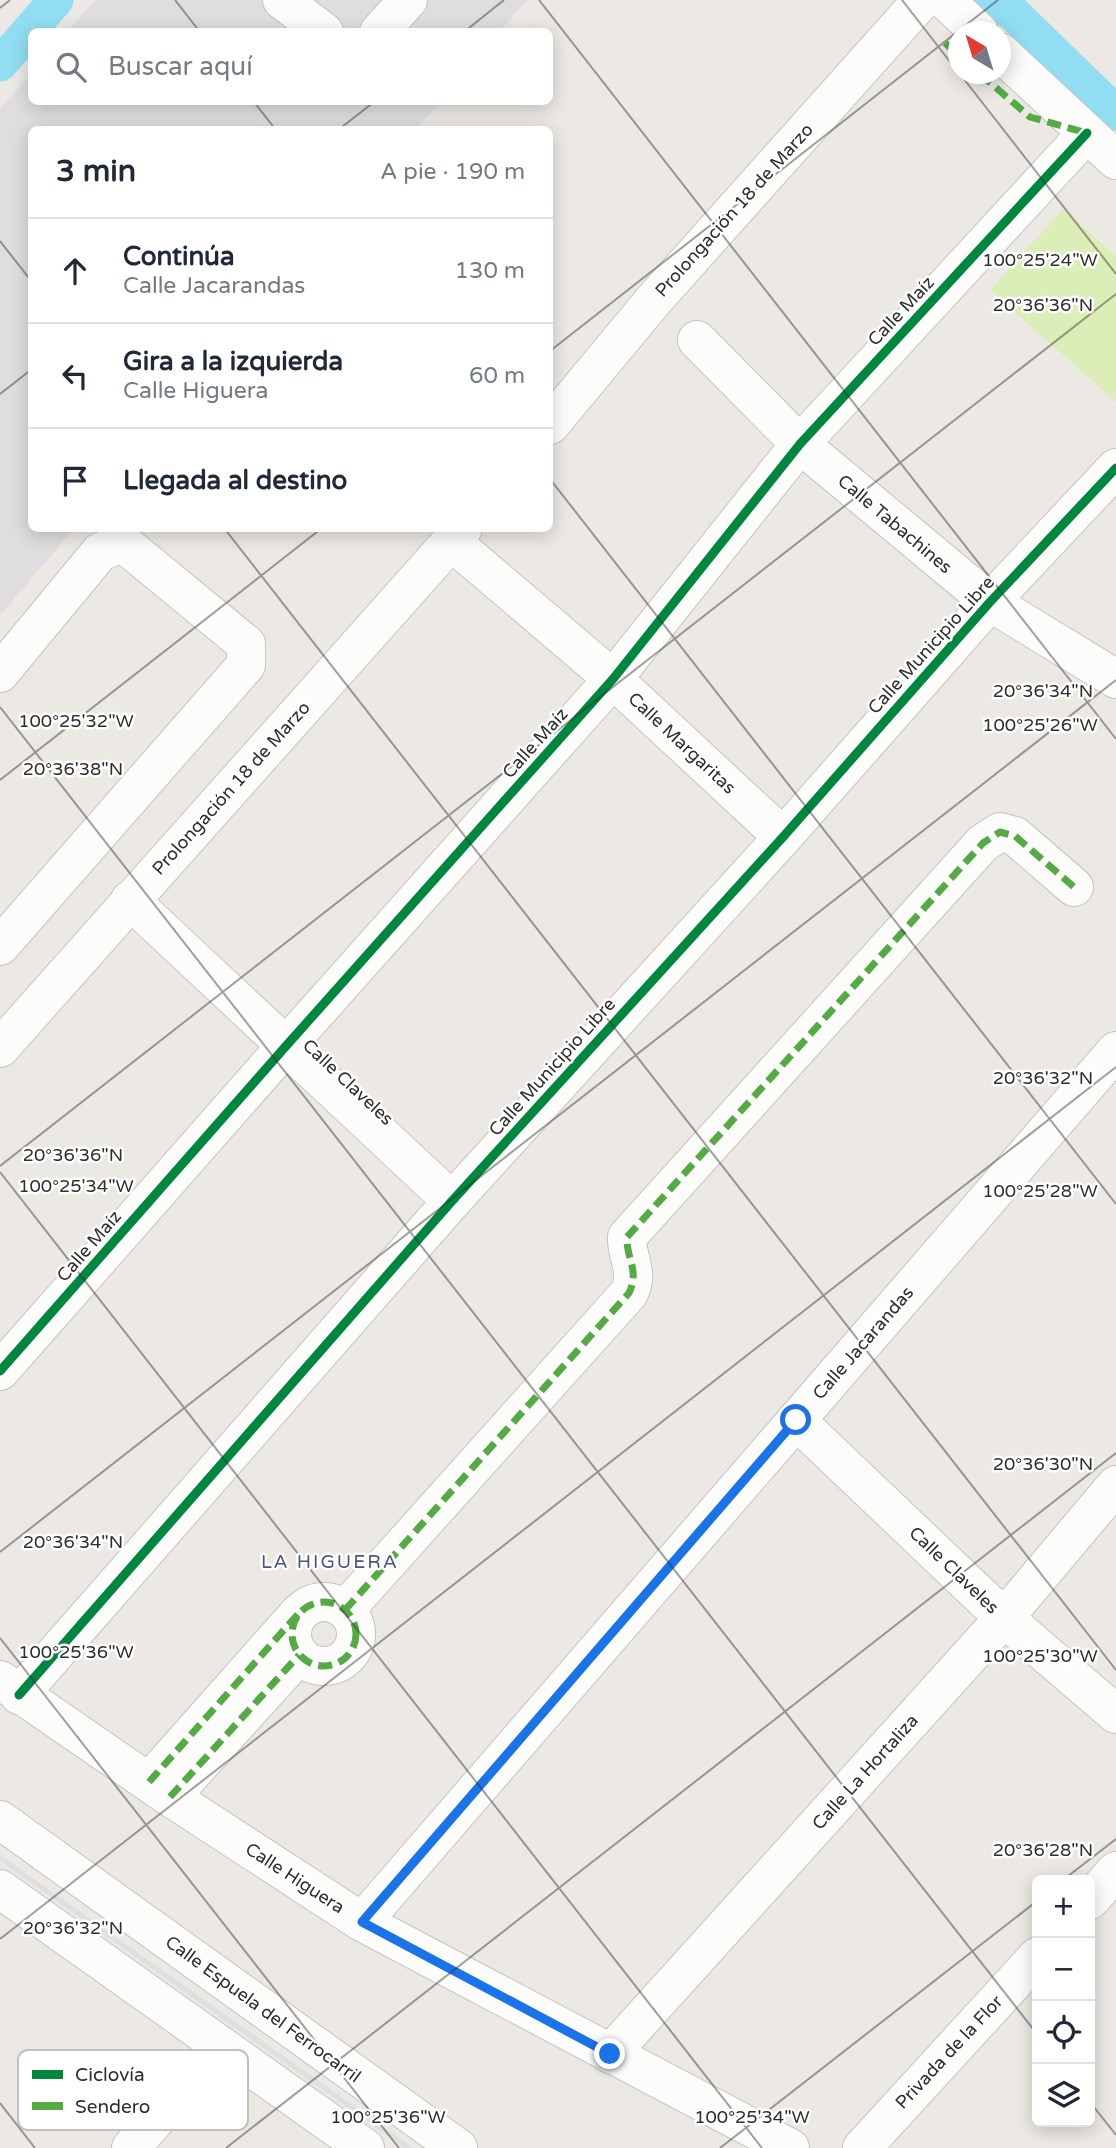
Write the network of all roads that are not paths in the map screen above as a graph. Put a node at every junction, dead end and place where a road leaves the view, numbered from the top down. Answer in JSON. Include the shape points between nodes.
{"nodes":[{"id":1,"x":282,"y":0,"type":"edge"},
{"id":2,"x":408,"y":0,"type":"edge"},
{"id":3,"x":922,"y":0,"type":"edge"},
{"id":4,"x":945,"y":0,"type":"edge"},
{"id":5,"x":967,"y":21,"type":"edge"},
{"id":6,"x":319,"y":28,"type":"edge"},
{"id":7,"x":383,"y":28,"type":"edge"},
{"id":8,"x":1011,"y":62,"type":"edge"},
{"id":9,"x":1087,"y":133,"type":"junction"},
{"id":10,"x":1116,"y":160,"type":"edge"},
{"id":11,"x":697,"y":340,"type":"dead end"},
{"id":12,"x":553,"y":421,"type":"edge"},
{"id":13,"x":800,"y":444,"type":"junction"},
{"id":14,"x":1116,"y":468,"type":"edge"},
{"id":15,"x":458,"y":535,"type":"edge"},
{"id":16,"x":989,"y":602,"type":"junction"},
{"id":17,"x":0,"y":673,"type":"edge"},
{"id":18,"x":613,"y":679,"type":"junction"},
{"id":19,"x":1116,"y":679,"type":"edge"},
{"id":20,"x":783,"y":836,"type":"junction"},
{"id":21,"x":1074,"y":887,"type":"dead end"},
{"id":22,"x":130,"y":901,"type":"junction"},
{"id":23,"x":0,"y":946,"type":"edge"},
{"id":24,"x":286,"y":1046,"type":"junction"},
{"id":25,"x":0,"y":1048,"type":"edge"},
{"id":26,"x":1115,"y":1056,"type":"edge"},
{"id":27,"x":452,"y":1201,"type":"junction"},
{"id":28,"x":0,"y":1371,"type":"edge"},
{"id":29,"x":796,"y":1420,"type":"junction"},
{"id":30,"x":1116,"y":1485,"type":"edge"},
{"id":31,"x":345,"y":1610,"type":"junction"},
{"id":32,"x":299,"y":1613,"type":"junction"},
{"id":33,"x":1004,"y":1618,"type":"junction"},
{"id":34,"x":299,"y":1655,"type":"junction"},
{"id":35,"x":9,"y":1688,"type":"edge"},
{"id":36,"x":1116,"y":1714,"type":"edge"},
{"id":37,"x":159,"y":1790,"type":"junction"},
{"id":38,"x":0,"y":1820,"type":"edge"},
{"id":39,"x":1116,"y":1871,"type":"edge"},
{"id":40,"x":0,"y":1889,"type":"edge"},
{"id":41,"x":1095,"y":1894,"type":"edge"},
{"id":42,"x":139,"y":1920,"type":"junction"},
{"id":43,"x":362,"y":1922,"type":"junction"},
{"id":44,"x":1032,"y":1962,"type":"edge"},
{"id":45,"x":106,"y":1964,"type":"junction"},
{"id":46,"x":220,"y":2045,"type":"junction"},
{"id":47,"x":216,"y":2050,"type":"edge"},
{"id":48,"x":227,"y":2050,"type":"edge"},
{"id":49,"x":610,"y":2054,"type":"junction"},
{"id":50,"x":248,"y":2065,"type":"edge"},
{"id":51,"x":147,"y":2130,"type":"edge"},
{"id":52,"x":131,"y":2148,"type":"edge"},
{"id":53,"x":365,"y":2148,"type":"edge"},
{"id":54,"x":458,"y":2148,"type":"edge"},
{"id":55,"x":790,"y":2148,"type":"edge"},
{"id":56,"x":862,"y":2148,"type":"edge"}],
"edges":[{"from":1,"to":6,"type":"street"},
{"from":2,"to":7,"type":"street"},
{"from":3,"to":12,"type":"street","name":"Prolongación 18 de Marzo","via":[[653,301]]},
{"from":4,"to":5,"type":"street"},
{"from":8,"to":9,"type":"street"},
{"from":9,"to":10,"type":"street"},
{"from":9,"to":13,"type":"street","name":"Calle Maíz"},
{"from":11,"to":13,"type":"street","name":"Calle Tabachines"},
{"from":13,"to":16,"type":"street","name":"Calle Tabachines"},
{"from":13,"to":18,"type":"street","name":"Calle Maíz"},
{"from":14,"to":16,"type":"street","name":"Calle Municipio Libre"},
{"from":15,"to":18,"type":"street","name":"Calle Margaritas"},
{"from":15,"to":22,"type":"street","name":"Prolongación 18 de Marzo"},
{"from":16,"to":19,"type":"street","name":"Calle Tabachines"},
{"from":16,"to":20,"type":"street","name":"Calle Municipio Libre"},
{"from":17,"to":23,"type":"street","via":[[100,552],[123,543],[246,644],[246,665]]},
{"from":18,"to":20,"type":"street","name":"Calle Margaritas"},
{"from":18,"to":24,"type":"street","name":"Calle Maíz"},
{"from":20,"to":27,"type":"street","name":"Calle Municipio Libre"},
{"from":21,"to":31,"type":"street","via":[[1015,836],[1000,832],[983,843],[627,1237],[634,1270],[629,1293]]},
{"from":22,"to":24,"type":"street","name":"Calle Claveles"},
{"from":22,"to":25,"type":"street","name":"Prolongación 18 de Marzo"},
{"from":24,"to":27,"type":"street","name":"Calle Claveles"},
{"from":24,"to":28,"type":"street","name":"Calle Maíz"},
{"from":26,"to":29,"type":"street","name":"Calle Jacarandas"},
{"from":27,"to":35,"type":"street","name":"Calle Municipio Libre"},
{"from":29,"to":33,"type":"street","name":"Calle Claveles"},
{"from":29,"to":43,"type":"street","name":"Calle Jacarandas"},
{"from":30,"to":33,"type":"street","name":"Calle La Hortaliza"},
{"from":31,"to":32,"type":"street","via":[[322,1602]]},
{"from":31,"to":34,"type":"street","via":[[356,1633],[346,1657],[323,1666]]},
{"from":32,"to":34,"type":"street","via":[[292,1634]]},
{"from":32,"to":37,"type":"street"},
{"from":33,"to":36,"type":"street","name":"Calle Claveles"},
{"from":33,"to":49,"type":"street","name":"Calle La Hortaliza"},
{"from":34,"to":37,"type":"street"},
{"from":35,"to":37,"type":"street","name":"Calle Higuera"},
{"from":37,"to":43,"type":"street","name":"Calle Higuera"},
{"from":38,"to":42,"type":"street","name":"Calle Espuela del Ferrocarril"},
{"from":39,"to":41,"type":"street"},
{"from":40,"to":45,"type":"street"},
{"from":42,"to":45,"type":"street"},
{"from":42,"to":54,"type":"street","name":"Calle Espuela del Ferrocarril"},
{"from":43,"to":49,"type":"street","name":"Calle Higuera"},
{"from":44,"to":56,"type":"street","name":"Privada de la Flor"},
{"from":45,"to":46,"type":"street"},
{"from":46,"to":47,"type":"street"},
{"from":46,"to":48,"type":"street"},
{"from":49,"to":55,"type":"street","name":"Calle Higuera"},
{"from":50,"to":53,"type":"street"},
{"from":51,"to":52,"type":"street"}]}
